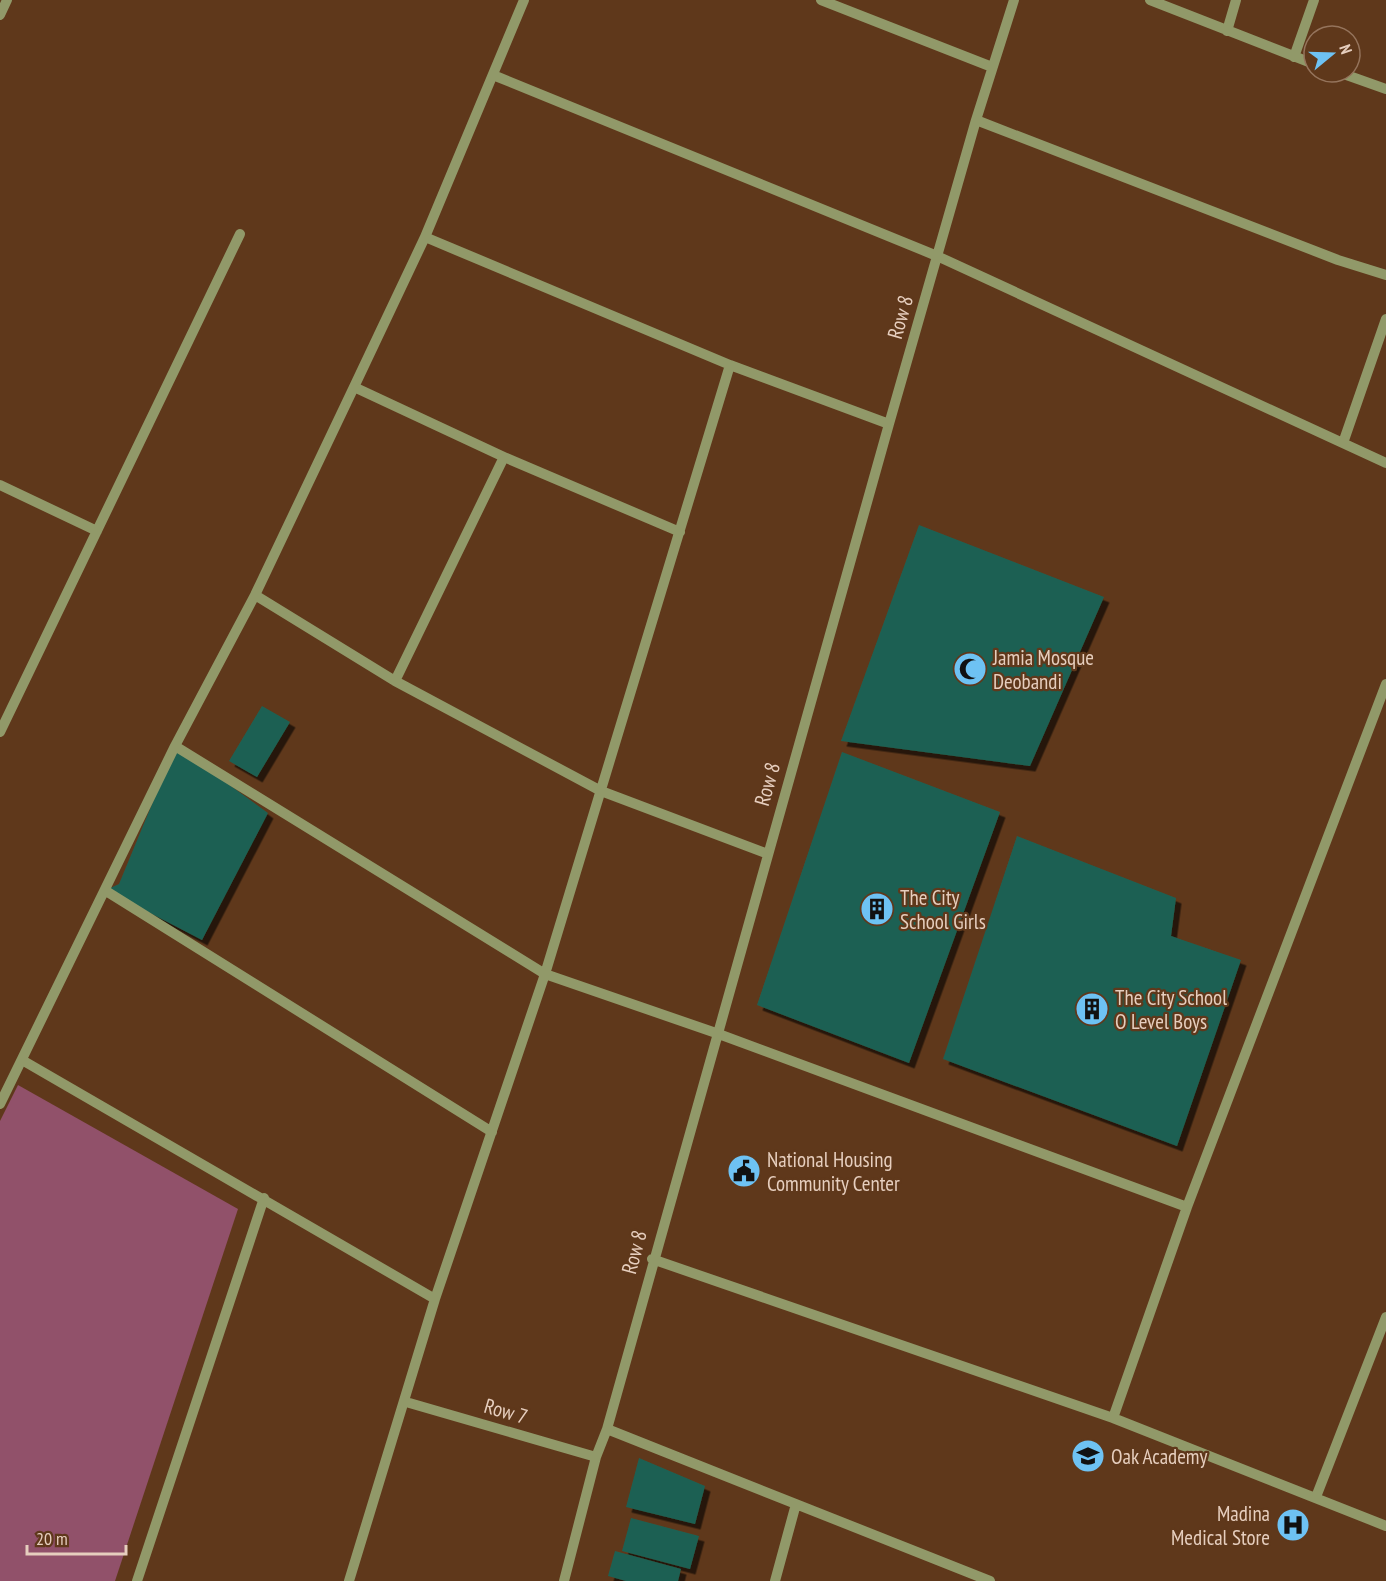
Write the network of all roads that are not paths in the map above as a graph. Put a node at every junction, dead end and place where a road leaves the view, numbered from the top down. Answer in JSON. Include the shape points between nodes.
{"nodes":[{"id":1,"x":7,"y":0,"type":"edge"},
{"id":2,"x":524,"y":0,"type":"edge"},
{"id":3,"x":821,"y":0,"type":"edge"},
{"id":4,"x":1014,"y":0,"type":"edge"},
{"id":5,"x":1150,"y":0,"type":"edge"},
{"id":6,"x":1236,"y":0,"type":"edge"},
{"id":7,"x":1314,"y":0,"type":"edge"},
{"id":8,"x":0,"y":15,"type":"edge"},
{"id":9,"x":1227,"y":31,"type":"junction"},
{"id":10,"x":1293,"y":57,"type":"junction"},
{"id":11,"x":1302,"y":60,"type":"edge"},
{"id":12,"x":992,"y":67,"type":"junction"},
{"id":13,"x":493,"y":75,"type":"junction"},
{"id":14,"x":1362,"y":80,"type":"edge"},
{"id":15,"x":1386,"y":89,"type":"edge"},
{"id":16,"x":976,"y":120,"type":"junction"},
{"id":17,"x":240,"y":234,"type":"dead end"},
{"id":18,"x":425,"y":237,"type":"junction"},
{"id":19,"x":937,"y":255,"type":"junction"},
{"id":20,"x":1386,"y":274,"type":"edge"},
{"id":21,"x":1386,"y":319,"type":"edge"},
{"id":22,"x":730,"y":365,"type":"junction"},
{"id":23,"x":354,"y":387,"type":"junction"},
{"id":24,"x":889,"y":424,"type":"junction"},
{"id":25,"x":1343,"y":443,"type":"junction"},
{"id":26,"x":504,"y":457,"type":"junction"},
{"id":27,"x":1386,"y":463,"type":"edge"},
{"id":28,"x":0,"y":485,"type":"edge"},
{"id":29,"x":97,"y":531,"type":"junction"},
{"id":30,"x":680,"y":532,"type":"junction"},
{"id":31,"x":255,"y":595,"type":"junction"},
{"id":32,"x":395,"y":681,"type":"junction"},
{"id":33,"x":1386,"y":684,"type":"edge"},
{"id":34,"x":0,"y":732,"type":"edge"},
{"id":35,"x":175,"y":746,"type":"junction"},
{"id":36,"x":601,"y":791,"type":"junction"},
{"id":37,"x":768,"y":854,"type":"junction"},
{"id":38,"x":106,"y":891,"type":"junction"},
{"id":39,"x":545,"y":974,"type":"junction"},
{"id":40,"x":716,"y":1033,"type":"junction"},
{"id":41,"x":22,"y":1060,"type":"junction"},
{"id":42,"x":0,"y":1104,"type":"edge"},
{"id":43,"x":492,"y":1132,"type":"junction"},
{"id":44,"x":264,"y":1198,"type":"junction"},
{"id":45,"x":1187,"y":1207,"type":"junction"},
{"id":46,"x":652,"y":1259,"type":"junction"},
{"id":47,"x":435,"y":1299,"type":"junction"},
{"id":48,"x":1386,"y":1317,"type":"edge"},
{"id":49,"x":406,"y":1402,"type":"junction"},
{"id":50,"x":1113,"y":1418,"type":"junction"},
{"id":51,"x":607,"y":1429,"type":"junction"},
{"id":52,"x":597,"y":1457,"type":"junction"},
{"id":53,"x":1316,"y":1497,"type":"junction"},
{"id":54,"x":796,"y":1504,"type":"junction"},
{"id":55,"x":1386,"y":1526,"type":"edge"},
{"id":56,"x":138,"y":1581,"type":"edge"},
{"id":57,"x":349,"y":1581,"type":"edge"},
{"id":58,"x":564,"y":1581,"type":"edge"},
{"id":59,"x":775,"y":1581,"type":"edge"},
{"id":60,"x":990,"y":1581,"type":"edge"}],
"edges":[{"from":1,"to":8,"type":"street"},
{"from":2,"to":13,"type":"street"},
{"from":3,"to":12,"type":"street"},
{"from":4,"to":12,"type":"street","name":"Row 8"},
{"from":5,"to":9,"type":"street"},
{"from":6,"to":9,"type":"street"},
{"from":7,"to":10,"type":"street"},
{"from":9,"to":10,"type":"street"},
{"from":10,"to":11,"type":"street"},
{"from":12,"to":16,"type":"street","name":"Row 8"},
{"from":13,"to":18,"type":"street"},
{"from":13,"to":19,"type":"street"},
{"from":14,"to":15,"type":"street"},
{"from":16,"to":19,"type":"street","name":"Row 8"},
{"from":16,"to":20,"type":"street","via":[[1338,260]]},
{"from":17,"to":29,"type":"street"},
{"from":18,"to":22,"type":"street"},
{"from":18,"to":23,"type":"street"},
{"from":19,"to":24,"type":"street","name":"Row 8"},
{"from":19,"to":25,"type":"street"},
{"from":21,"to":25,"type":"street"},
{"from":22,"to":24,"type":"street"},
{"from":22,"to":30,"type":"street"},
{"from":23,"to":26,"type":"street"},
{"from":23,"to":31,"type":"street"},
{"from":24,"to":37,"type":"street","name":"Row 8"},
{"from":25,"to":27,"type":"street"},
{"from":26,"to":30,"type":"street"},
{"from":26,"to":32,"type":"street"},
{"from":28,"to":29,"type":"street"},
{"from":29,"to":34,"type":"street"},
{"from":30,"to":36,"type":"street"},
{"from":31,"to":32,"type":"street"},
{"from":31,"to":35,"type":"street"},
{"from":32,"to":36,"type":"street"},
{"from":33,"to":45,"type":"street"},
{"from":35,"to":38,"type":"street"},
{"from":35,"to":39,"type":"street"},
{"from":36,"to":37,"type":"street"},
{"from":36,"to":39,"type":"street"},
{"from":37,"to":40,"type":"street","name":"Row 8"},
{"from":38,"to":41,"type":"street"},
{"from":38,"to":43,"type":"street"},
{"from":39,"to":40,"type":"street"},
{"from":39,"to":43,"type":"street"},
{"from":40,"to":45,"type":"street"},
{"from":40,"to":46,"type":"street","name":"Row 8"},
{"from":41,"to":42,"type":"street"},
{"from":41,"to":44,"type":"street"},
{"from":43,"to":47,"type":"street"},
{"from":44,"to":47,"type":"street"},
{"from":44,"to":56,"type":"street"},
{"from":45,"to":50,"type":"street"},
{"from":46,"to":50,"type":"street"},
{"from":46,"to":51,"type":"street","name":"Row 8"},
{"from":47,"to":49,"type":"street"},
{"from":48,"to":53,"type":"street"},
{"from":49,"to":52,"type":"street","name":"Row 7"},
{"from":49,"to":57,"type":"street"},
{"from":50,"to":53,"type":"street"},
{"from":51,"to":52,"type":"street","name":"Row 8"},
{"from":51,"to":54,"type":"street"},
{"from":52,"to":58,"type":"street","name":"Row 8"},
{"from":53,"to":55,"type":"street"},
{"from":54,"to":59,"type":"street"},
{"from":54,"to":60,"type":"street"}]}
